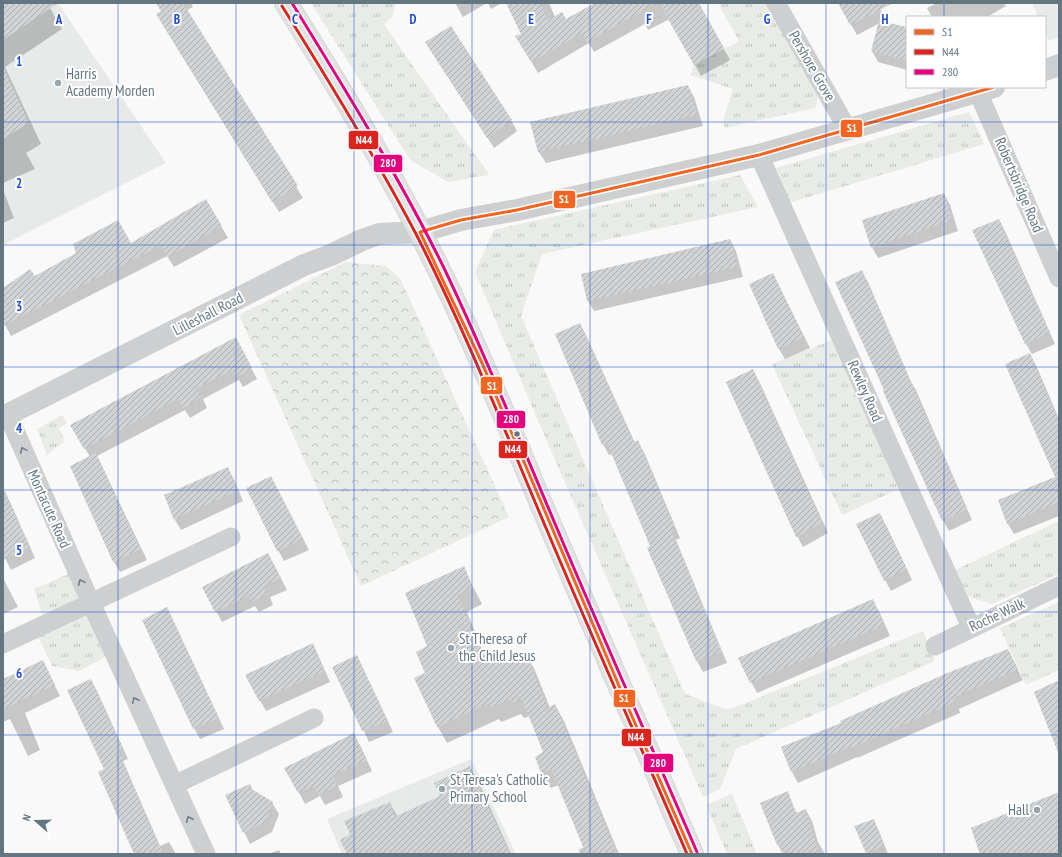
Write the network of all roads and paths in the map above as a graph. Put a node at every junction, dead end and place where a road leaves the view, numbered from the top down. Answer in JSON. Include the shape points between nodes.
{"nodes":[{"id":1,"x":286,"y":3,"type":"edge"},
{"id":2,"x":776,"y":3,"type":"edge"},
{"id":3,"x":1059,"y":65,"type":"edge"},
{"id":4,"x":1046,"y":70,"type":"edge"},
{"id":5,"x":986,"y":90,"type":"edge"},
{"id":6,"x":848,"y":130,"type":"junction"},
{"id":7,"x":759,"y":155,"type":"junction"},
{"id":8,"x":420,"y":232,"type":"junction"},
{"id":9,"x":1059,"y":278,"type":"edge"},
{"id":10,"x":5,"y":416,"type":"edge"},
{"id":11,"x":231,"y":537,"type":"dead end"},
{"id":12,"x":1059,"y":586,"type":"edge"},
{"id":13,"x":91,"y":603,"type":"junction"},
{"id":14,"x":971,"y":627,"type":"junction"},
{"id":15,"x":3,"y":644,"type":"edge"},
{"id":16,"x":935,"y":646,"type":"dead end"},
{"id":17,"x":314,"y":718,"type":"dead end"},
{"id":18,"x":174,"y":785,"type":"junction"},
{"id":19,"x":206,"y":854,"type":"edge"},
{"id":20,"x":692,"y":854,"type":"edge"}],
"edges":[{"from":1,"to":8,"type":"main road","via":[[326,66]]},
{"from":2,"to":6,"type":"street","name":"Pershore Grove"},
{"from":3,"to":4,"type":"street"},
{"from":5,"to":6,"type":"street","name":"Lilleshall Road"},
{"from":5,"to":9,"type":"street","name":"Robertsbridge Road"},
{"from":6,"to":7,"type":"street","name":"Lilleshall Road"},
{"from":7,"to":8,"type":"street","name":"Lilleshall Road","via":[[517,210],[461,220]]},
{"from":7,"to":14,"type":"street","name":"Rewley Road"},
{"from":8,"to":10,"type":"street","name":"Lilleshall Road","via":[[379,234],[304,265]]},
{"from":8,"to":20,"type":"main road","via":[[482,363]]},
{"from":13,"to":10,"type":"street","name":"Montacute Road","one_way":true},
{"from":11,"to":13,"type":"street"},
{"from":12,"to":14,"type":"street","name":"Roche Walk"},
{"from":13,"to":15,"type":"street"},
{"from":18,"to":13,"type":"street","name":"Montacute Road","one_way":true},
{"from":14,"to":16,"type":"street","name":"Roche Walk"},
{"from":17,"to":18,"type":"street"},
{"from":19,"to":18,"type":"street","name":"Montacute Road","one_way":true}]}
